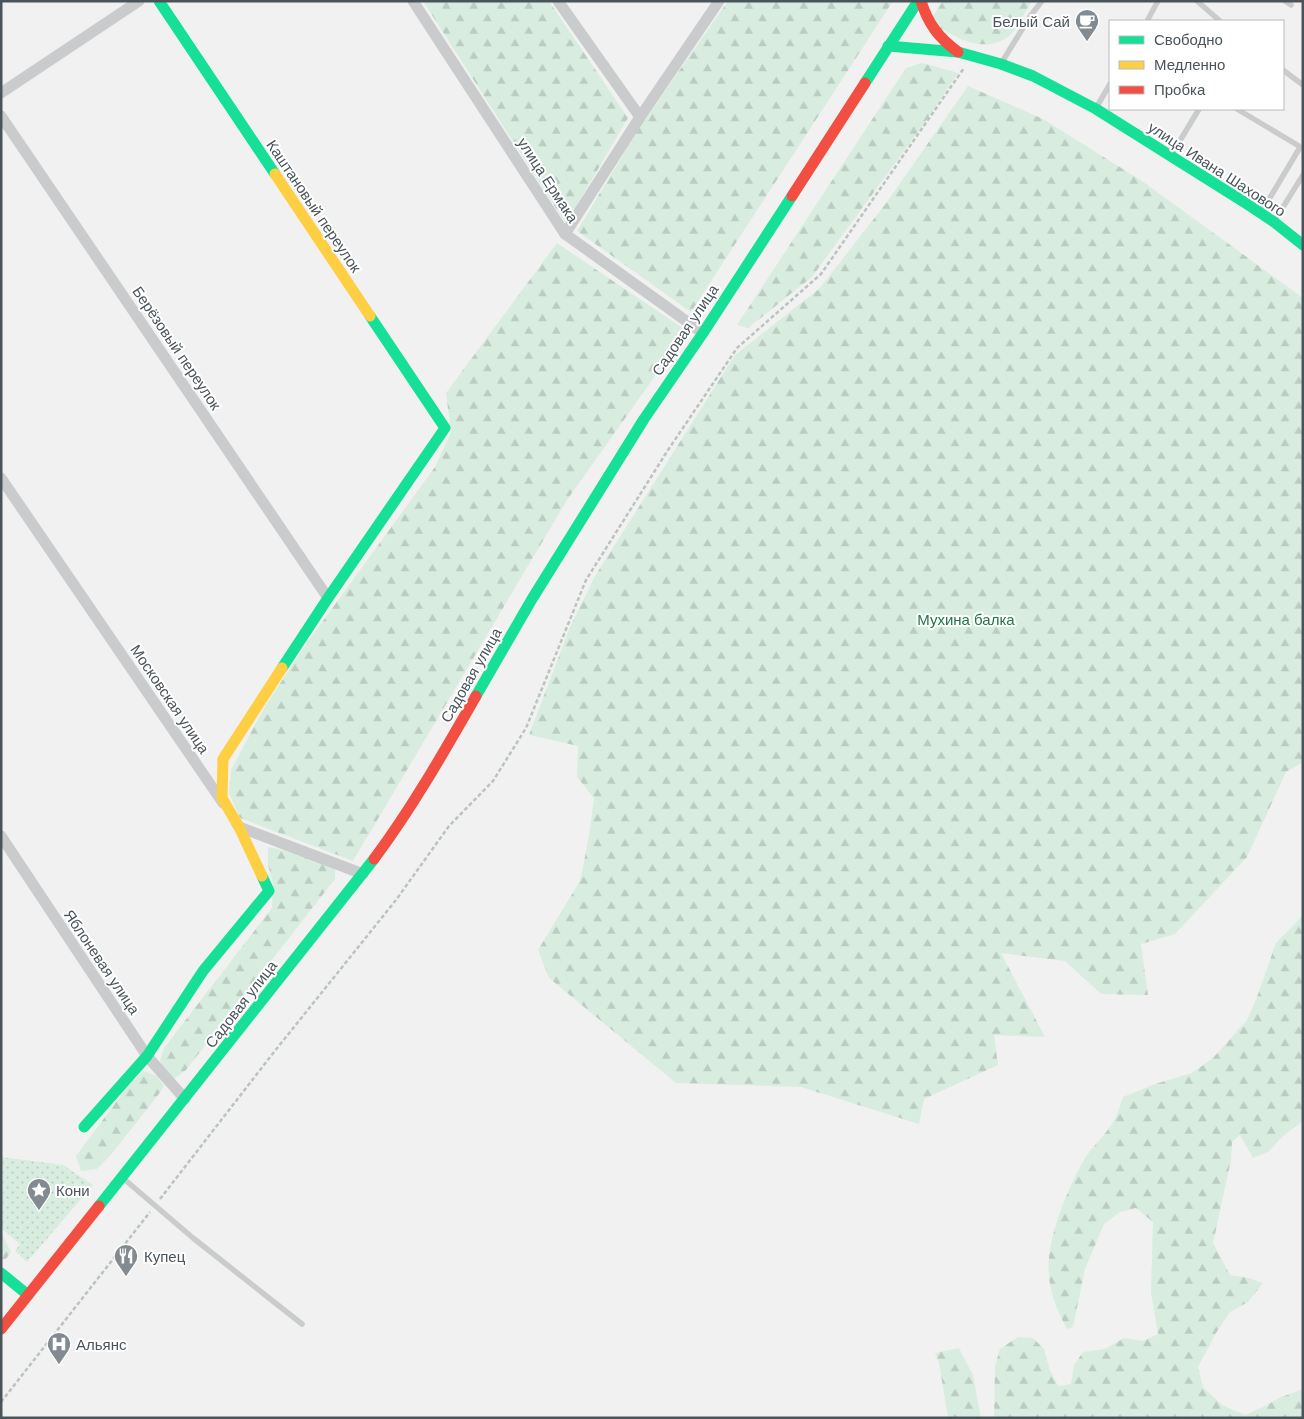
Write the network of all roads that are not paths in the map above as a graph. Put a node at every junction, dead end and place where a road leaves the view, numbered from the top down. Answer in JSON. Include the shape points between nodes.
{"nodes":[{"id":1,"x":139,"y":1,"type":"edge"},
{"id":2,"x":159,"y":1,"type":"edge"},
{"id":3,"x":413,"y":1,"type":"edge"},
{"id":4,"x":558,"y":1,"type":"edge"},
{"id":5,"x":719,"y":1,"type":"edge"},
{"id":6,"x":919,"y":1,"type":"edge"},
{"id":7,"x":1042,"y":1,"type":"edge"},
{"id":8,"x":1158,"y":1,"type":"edge"},
{"id":9,"x":1197,"y":1,"type":"edge"},
{"id":10,"x":1148,"y":20,"type":"edge"},
{"id":11,"x":1219,"y":20,"type":"edge"},
{"id":12,"x":888,"y":46,"type":"junction"},
{"id":13,"x":958,"y":52,"type":"junction"},
{"id":14,"x":1001,"y":64,"type":"junction"},
{"id":15,"x":1284,"y":71,"type":"edge"},
{"id":16,"x":1303,"y":85,"type":"edge"},
{"id":17,"x":1109,"y":86,"type":"edge"},
{"id":18,"x":1,"y":93,"type":"edge"},
{"id":19,"x":1096,"y":109,"type":"junction"},
{"id":20,"x":1198,"y":110,"type":"edge"},
{"id":21,"x":1239,"y":110,"type":"edge"},
{"id":22,"x":1,"y":116,"type":"edge"},
{"id":23,"x":640,"y":117,"type":"junction"},
{"id":24,"x":1171,"y":156,"type":"junction"},
{"id":25,"x":1303,"y":175,"type":"edge"},
{"id":26,"x":1261,"y":213,"type":"junction"},
{"id":27,"x":1274,"y":222,"type":"junction"},
{"id":28,"x":565,"y":234,"type":"junction"},
{"id":29,"x":1303,"y":245,"type":"edge"},
{"id":30,"x":702,"y":333,"type":"junction"},
{"id":31,"x":1,"y":478,"type":"edge"},
{"id":32,"x":328,"y":598,"type":"junction"},
{"id":33,"x":239,"y":827,"type":"junction"},
{"id":34,"x":1,"y":836,"type":"edge"},
{"id":35,"x":363,"y":874,"type":"junction"},
{"id":36,"x":147,"y":1056,"type":"junction"},
{"id":37,"x":185,"y":1099,"type":"junction"},
{"id":38,"x":84,"y":1127,"type":"dead end"},
{"id":39,"x":122,"y":1178,"type":"junction"},
{"id":40,"x":1,"y":1273,"type":"edge"},
{"id":41,"x":28,"y":1295,"type":"junction"},
{"id":42,"x":302,"y":1324,"type":"dead end"},
{"id":43,"x":1,"y":1329,"type":"edge"}],
"edges":[{"from":1,"to":18,"type":"street"},
{"from":2,"to":32,"type":"main road","name":"Каштановый переулок","via":[[445,428]]},
{"from":3,"to":28,"type":"street","name":"улица Ермака"},
{"from":4,"to":23,"type":"street"},
{"from":5,"to":23,"type":"street"},
{"from":6,"to":12,"type":"main road","name":"Садовая улица"},
{"from":6,"to":13,"type":"main road","via":[[932,31]]},
{"from":7,"to":14,"type":"lane"},
{"from":8,"to":10,"type":"lane"},
{"from":9,"to":11,"type":"lane"},
{"from":12,"to":13,"type":"main road","name":"улица Ивана Шахового"},
{"from":12,"to":30,"type":"main road","name":"Садовая улица"},
{"from":13,"to":14,"type":"main road","name":"улица Ивана Шахового"},
{"from":14,"to":19,"type":"main road","name":"улица Ивана Шахового","via":[[1033,76]]},
{"from":15,"to":16,"type":"lane"},
{"from":17,"to":19,"type":"lane"},
{"from":19,"to":24,"type":"main road","name":"улица Ивана Шахового"},
{"from":20,"to":24,"type":"lane"},
{"from":21,"to":26,"type":"lane","via":[[1299,146]]},
{"from":22,"to":32,"type":"street","name":"Берёзовый переулок"},
{"from":23,"to":28,"type":"street"},
{"from":24,"to":26,"type":"main road","name":"улица Ивана Шахового"},
{"from":25,"to":27,"type":"lane"},
{"from":26,"to":27,"type":"main road","name":"улица Ивана Шахового"},
{"from":27,"to":29,"type":"main road","name":"улица Ивана Шахового"},
{"from":28,"to":30,"type":"street","name":"улица Ермака"},
{"from":30,"to":35,"type":"main road","name":"Садовая улица","via":[[582,516],[424,786]]},
{"from":31,"to":33,"type":"street","name":"Московская улица"},
{"from":32,"to":33,"type":"main road","via":[[223,759],[222,798]]},
{"from":33,"to":35,"type":"street"},
{"from":33,"to":36,"type":"main road","via":[[269,891],[203,971]]},
{"from":34,"to":36,"type":"street","name":"Яблоневая улица"},
{"from":35,"to":37,"type":"main road","name":"Садовая улица"},
{"from":36,"to":37,"type":"street","name":"Яблоневая улица"},
{"from":36,"to":38,"type":"main road"},
{"from":37,"to":39,"type":"main road","name":"Садовая улица"},
{"from":39,"to":41,"type":"main road","name":"Садовая улица"},
{"from":39,"to":42,"type":"lane"},
{"from":40,"to":41,"type":"main road"},
{"from":41,"to":43,"type":"main road","name":"Садовая улица"}]}
